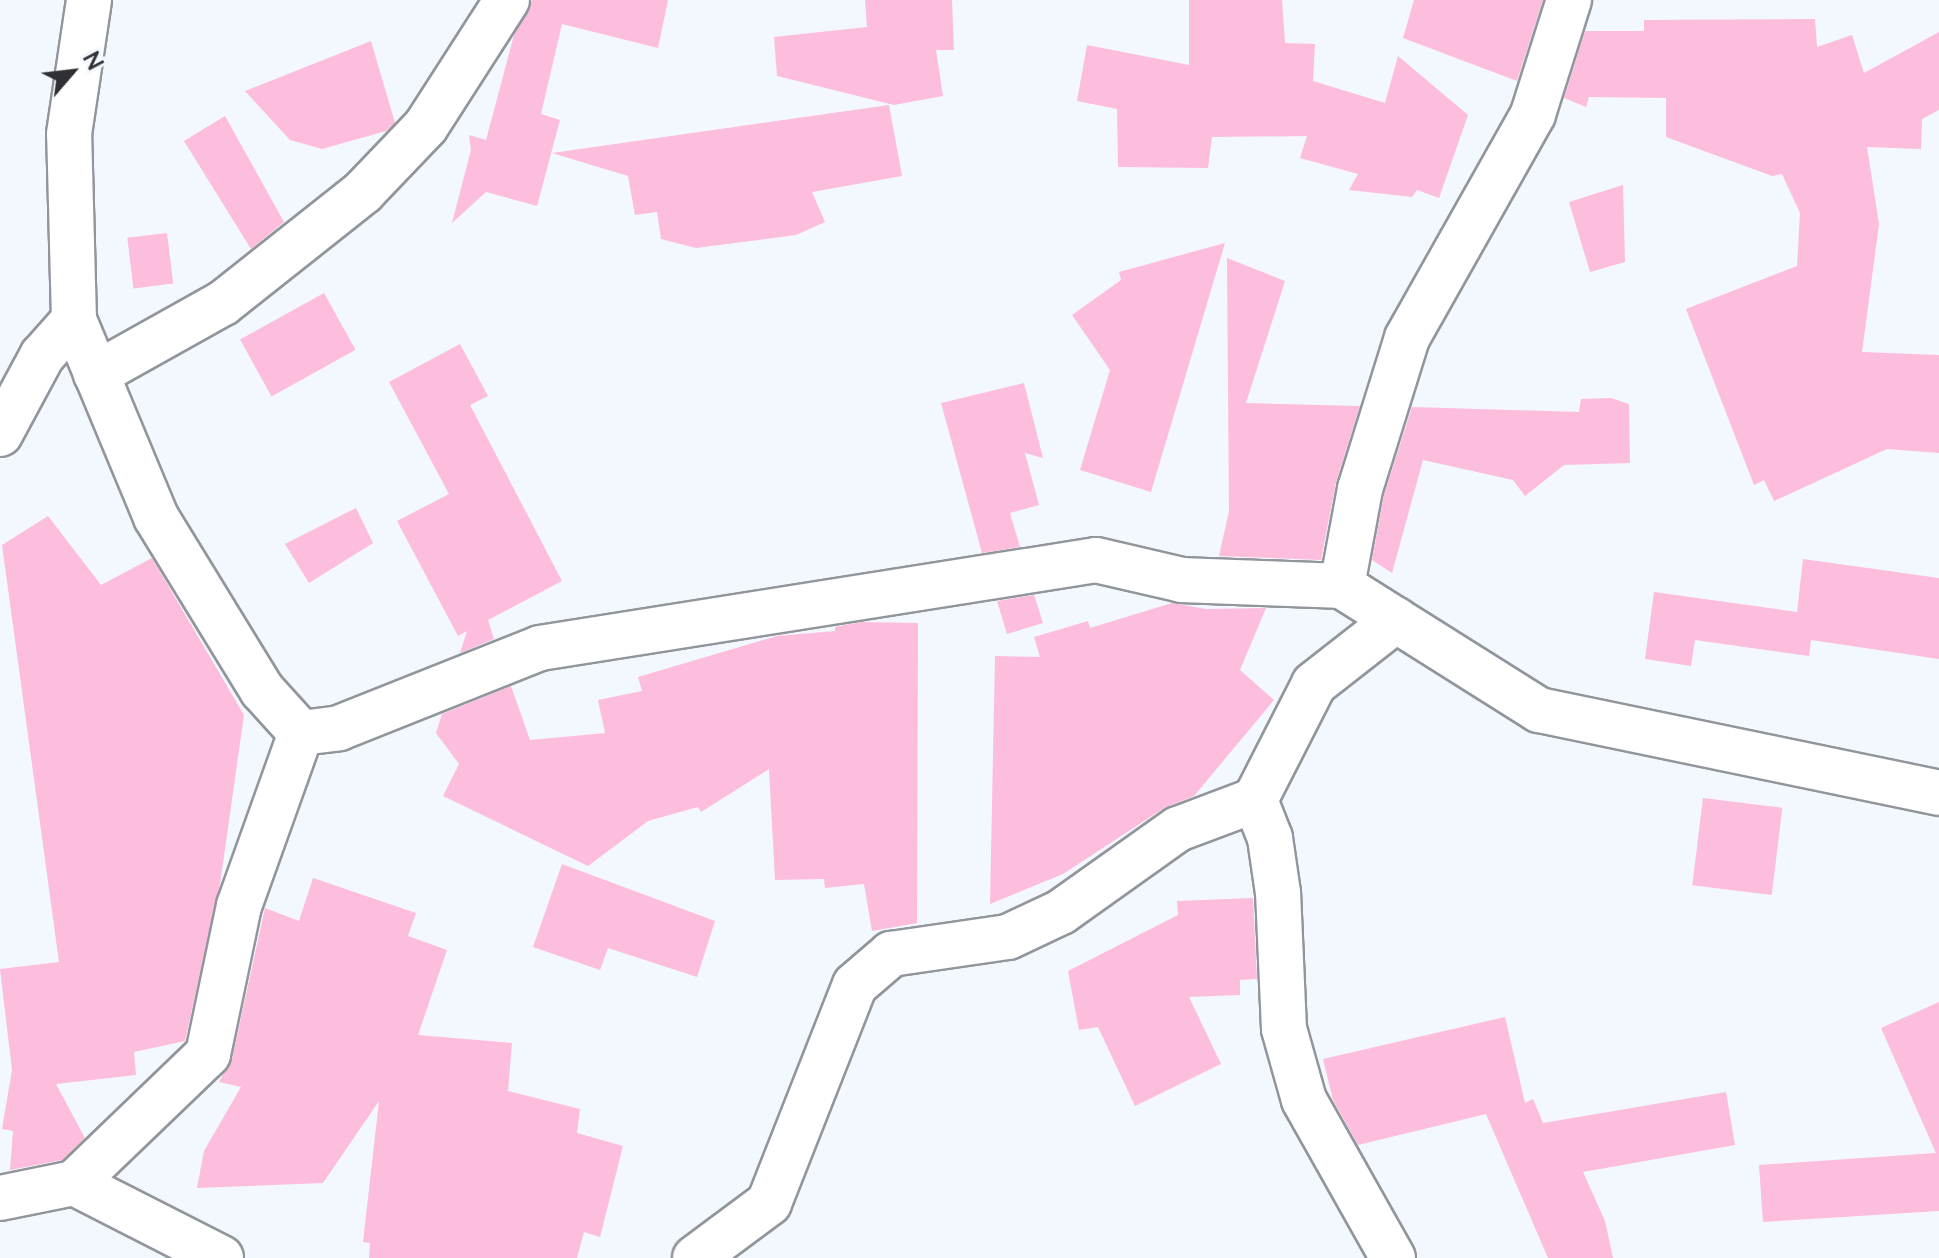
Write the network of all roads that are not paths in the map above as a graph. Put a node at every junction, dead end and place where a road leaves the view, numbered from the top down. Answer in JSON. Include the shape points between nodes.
{"nodes":[{"id":1,"x":89,"y":0,"type":"edge"},
{"id":2,"x":507,"y":0,"type":"edge"},
{"id":3,"x":1569,"y":0,"type":"edge"},
{"id":4,"x":74,"y":320,"type":"junction"},
{"id":5,"x":96,"y":374,"type":"junction"},
{"id":6,"x":0,"y":434,"type":"edge"},
{"id":7,"x":1342,"y":586,"type":"junction"},
{"id":8,"x":1396,"y":620,"type":"junction"},
{"id":9,"x":301,"y":733,"type":"junction"},
{"id":10,"x":1939,"y":793,"type":"edge"},
{"id":11,"x":1255,"y":800,"type":"junction"},
{"id":12,"x":74,"y":1183,"type":"junction"},
{"id":13,"x":0,"y":1198,"type":"edge"},
{"id":14,"x":221,"y":1258,"type":"edge"},
{"id":15,"x":695,"y":1258,"type":"edge"},
{"id":16,"x":1393,"y":1258,"type":"edge"}],
"edges":[{"from":1,"to":4,"type":"street","via":[[69,134]]},
{"from":2,"to":5,"type":"street","via":[[426,126],[363,192],[223,303]]},
{"from":3,"to":7,"type":"street","via":[[1533,114],[1407,338],[1360,489]]},
{"from":4,"to":5,"type":"street"},
{"from":4,"to":6,"type":"street","via":[[42,356]]},
{"from":5,"to":9,"type":"street","via":[[156,517],[262,690]]},
{"from":7,"to":8,"type":"street"},
{"from":7,"to":9,"type":"street","via":[[1182,580],[1096,560],[540,648],[339,728]]},
{"from":8,"to":10,"type":"street","via":[[1539,710]]},
{"from":8,"to":11,"type":"street","via":[[1314,684]]},
{"from":9,"to":12,"type":"street","via":[[239,906],[208,1054]]},
{"from":11,"to":15,"type":"street","via":[[1178,829],[1061,912],[1008,937],[891,954],[855,985],[769,1203]]},
{"from":11,"to":16,"type":"street","via":[[1270,838],[1284,1029],[1304,1100]]},
{"from":12,"to":13,"type":"street"},
{"from":12,"to":14,"type":"street"}]}
